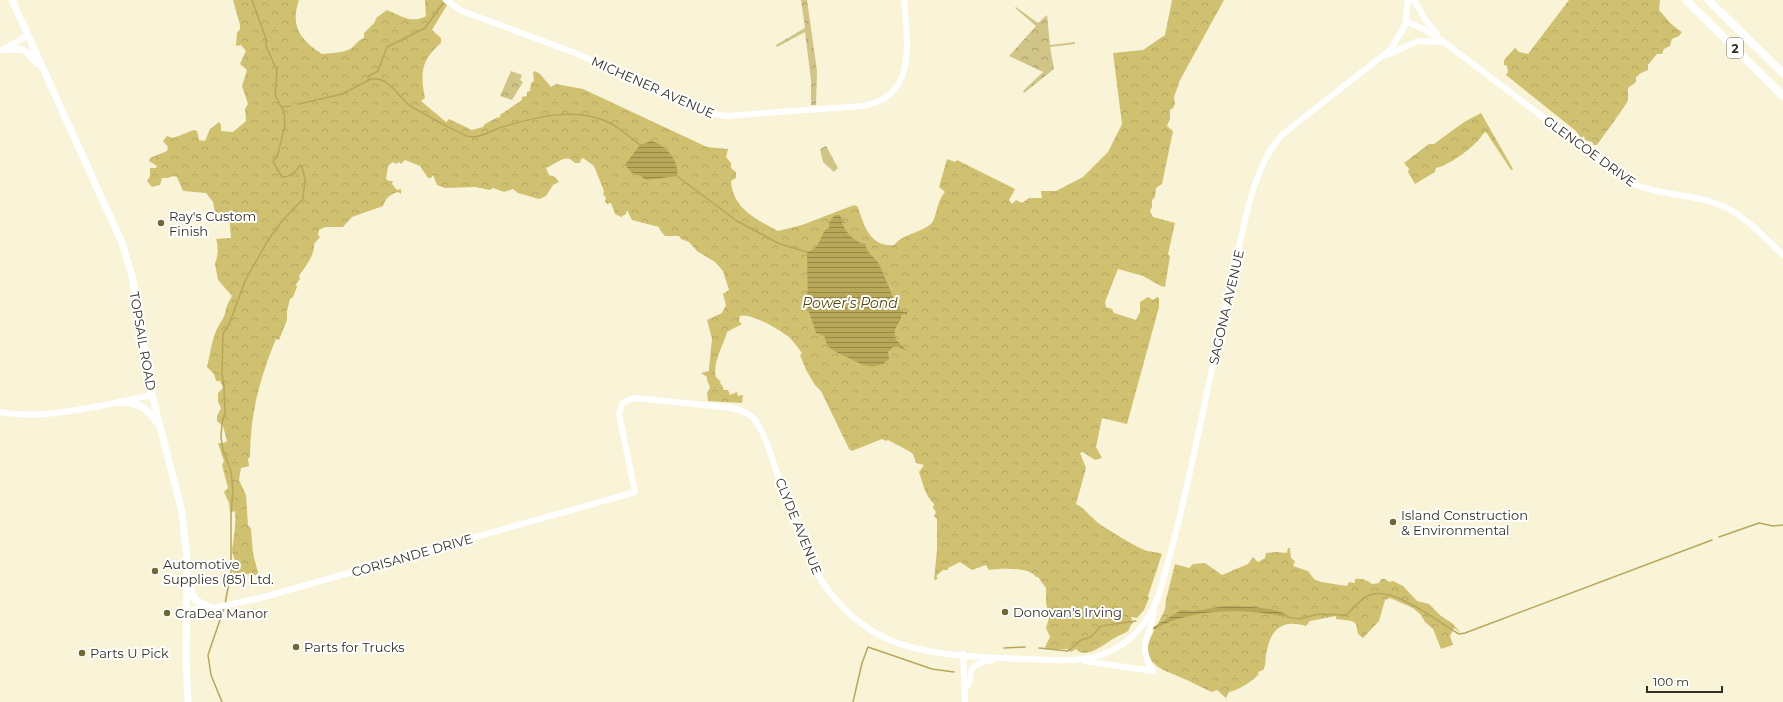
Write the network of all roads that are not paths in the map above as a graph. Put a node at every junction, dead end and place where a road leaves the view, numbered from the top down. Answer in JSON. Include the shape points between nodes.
{"nodes":[{"id":1,"x":12,"y":0,"type":"edge"},
{"id":2,"x":446,"y":0,"type":"edge"},
{"id":3,"x":904,"y":0,"type":"edge"},
{"id":4,"x":1408,"y":0,"type":"edge"},
{"id":5,"x":1414,"y":0,"type":"edge"},
{"id":6,"x":1686,"y":0,"type":"edge"},
{"id":7,"x":1708,"y":0,"type":"edge"},
{"id":8,"x":1406,"y":21,"type":"junction"},
{"id":9,"x":28,"y":35,"type":"junction"},
{"id":10,"x":1445,"y":43,"type":"junction"},
{"id":11,"x":2,"y":51,"type":"edge"},
{"id":12,"x":1383,"y":56,"type":"junction"},
{"id":13,"x":42,"y":67,"type":"junction"},
{"id":14,"x":1783,"y":73,"type":"edge"},
{"id":15,"x":1783,"y":96,"type":"edge"},
{"id":16,"x":1783,"y":255,"type":"edge"},
{"id":17,"x":152,"y":395,"type":"junction"},
{"id":18,"x":120,"y":402,"type":"junction"},
{"id":19,"x":0,"y":412,"type":"edge"},
{"id":20,"x":162,"y":430,"type":"junction"},
{"id":21,"x":635,"y":492,"type":"joint"},
{"id":22,"x":187,"y":581,"type":"junction"},
{"id":23,"x":1155,"y":606,"type":"junction"},
{"id":24,"x":214,"y":608,"type":"junction"},
{"id":25,"x":187,"y":610,"type":"junction"},
{"id":26,"x":1126,"y":642,"type":"joint"},
{"id":27,"x":963,"y":654,"type":"junction"},
{"id":28,"x":1000,"y":658,"type":"junction"},
{"id":29,"x":1080,"y":661,"type":"junction"},
{"id":30,"x":965,"y":689,"type":"junction"},
{"id":31,"x":188,"y":702,"type":"edge"},
{"id":32,"x":965,"y":702,"type":"edge"}],
"edges":[{"from":1,"to":9,"type":"main road","name":"TOPSAIL ROAD"},
{"from":2,"to":3,"type":"street","name":"MICHENER AVENUE","via":[[462,11],[578,54],[704,112],[726,116],[862,106],[884,98],[897,85],[906,66],[908,51]]},
{"from":4,"to":8,"type":"street","name":"SAGONA AVENUE"},
{"from":5,"to":10,"type":"street","via":[[1427,22]]},
{"from":6,"to":15,"type":"highway","number":"2"},
{"from":7,"to":14,"type":"highway","number":"2"},
{"from":8,"to":10,"type":"street","name":"GLENCOE DRIVE","via":[[1427,30]]},
{"from":8,"to":12,"type":"street","name":"SAGONA AVENUE","via":[[1397,41]]},
{"from":9,"to":11,"type":"street"},
{"from":9,"to":13,"type":"main road","name":"TOPSAIL ROAD"},
{"from":10,"to":12,"type":"street","via":[[1433,40],[1418,41]]},
{"from":10,"to":16,"type":"street","name":"GLENCOE DRIVE","via":[[1626,180],[1642,188],[1721,205],[1745,220]]},
{"from":11,"to":13,"type":"main road","via":[[16,48],[26,50]]},
{"from":12,"to":23,"type":"street","name":"SAGONA AVENUE","via":[[1283,134],[1272,146],[1260,168],[1225,308],[1185,492]]},
{"from":13,"to":17,"type":"main road","name":"TOPSAIL ROAD","via":[[122,243],[132,276]]},
{"from":17,"to":18,"type":"street"},
{"from":17,"to":20,"type":"main road","name":"TOPSAIL ROAD"},
{"from":18,"to":19,"type":"street","via":[[40,414],[19,415]]},
{"from":18,"to":20,"type":"main road","via":[[147,408]]},
{"from":20,"to":22,"type":"main road","name":"TOPSAIL ROAD","via":[[182,512]]},
{"from":21,"to":24,"type":"street","name":"CORISANDE DRIVE"},
{"from":21,"to":27,"type":"street","name":"CLYDE AVENUE","via":[[619,414],[625,402],[636,398],[743,410],[757,422],[808,556],[822,582],[836,600],[856,619],[881,636],[908,646]]},
{"from":22,"to":24,"type":"main road","via":[[195,600]]},
{"from":22,"to":25,"type":"main road","name":"TOPSAIL ROAD"},
{"from":23,"to":26,"type":"street","name":"SAGONA AVENUE","via":[[1140,628]]},
{"from":23,"to":29,"type":"street","via":[[1144,649],[1146,660],[1153,671]]},
{"from":24,"to":25,"type":"street","name":"CORISANDE DRIVE"},
{"from":25,"to":31,"type":"main road","name":"TOPSAIL ROAD"},
{"from":26,"to":29,"type":"street","name":"CLYDE AVENUE","via":[[1101,655]]},
{"from":27,"to":28,"type":"street","name":"CLYDE AVENUE"},
{"from":27,"to":30,"type":"street"},
{"from":28,"to":29,"type":"street","name":"CLYDE AVENUE"},
{"from":28,"to":30,"type":"street","via":[[980,662],[974,666]]},
{"from":30,"to":32,"type":"street"}]}
